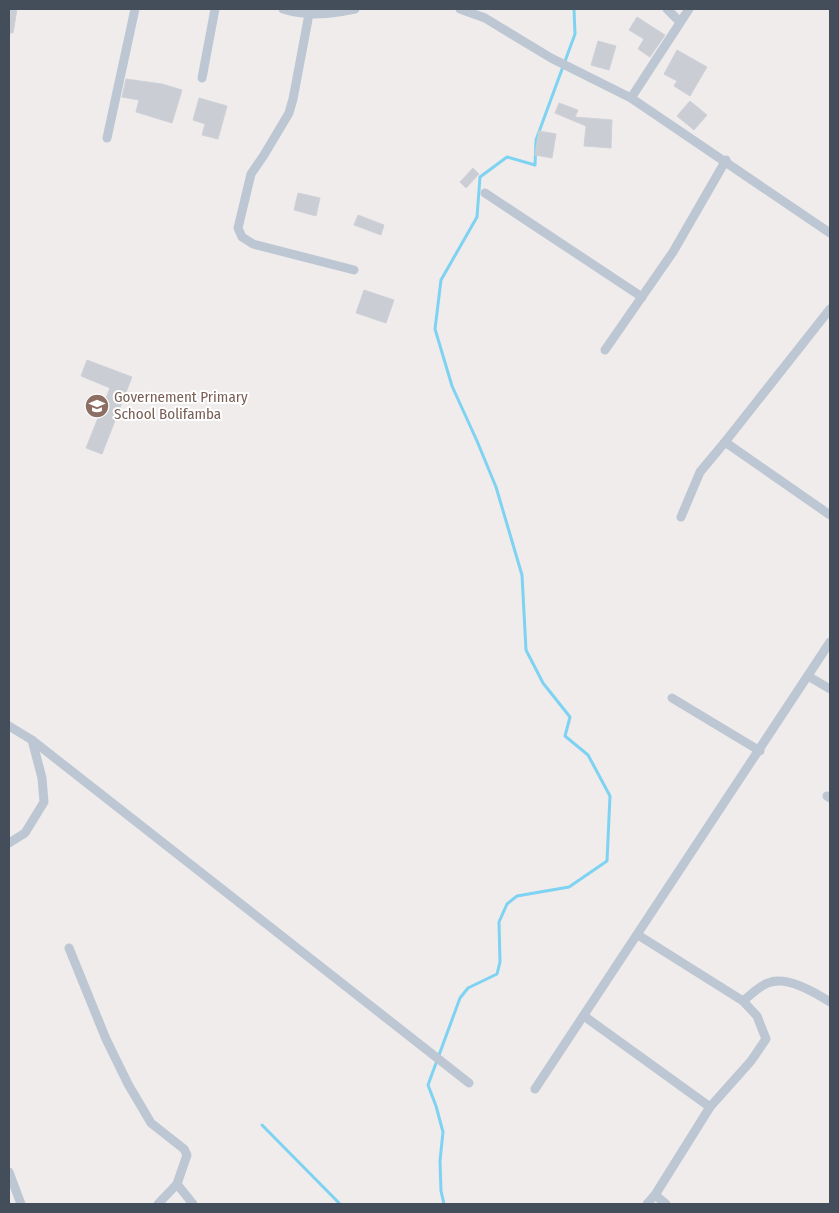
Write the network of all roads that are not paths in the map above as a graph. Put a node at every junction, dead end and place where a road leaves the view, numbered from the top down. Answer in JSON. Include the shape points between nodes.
{"nodes":[{"id":1,"x":135,"y":9,"type":"edge"},
{"id":2,"x":215,"y":9,"type":"edge"},
{"id":3,"x":283,"y":9,"type":"edge"},
{"id":4,"x":355,"y":9,"type":"edge"},
{"id":5,"x":460,"y":9,"type":"edge"},
{"id":6,"x":667,"y":9,"type":"edge"},
{"id":7,"x":689,"y":9,"type":"edge"},
{"id":8,"x":308,"y":14,"type":"junction"},
{"id":9,"x":486,"y":14,"type":"edge"},
{"id":10,"x":680,"y":22,"type":"junction"},
{"id":11,"x":202,"y":78,"type":"dead end"},
{"id":12,"x":631,"y":98,"type":"junction"},
{"id":13,"x":107,"y":138,"type":"dead end"},
{"id":14,"x":726,"y":160,"type":"junction"},
{"id":15,"x":485,"y":193,"type":"dead end"},
{"id":16,"x":830,"y":233,"type":"edge"},
{"id":17,"x":354,"y":270,"type":"dead end"},
{"id":18,"x":642,"y":297,"type":"junction"},
{"id":19,"x":830,"y":309,"type":"edge"},
{"id":20,"x":605,"y":350,"type":"dead end"},
{"id":21,"x":725,"y":442,"type":"junction"},
{"id":22,"x":830,"y":514,"type":"edge"},
{"id":23,"x":681,"y":517,"type":"dead end"},
{"id":24,"x":830,"y":642,"type":"edge"},
{"id":25,"x":808,"y":676,"type":"junction"},
{"id":26,"x":830,"y":689,"type":"edge"},
{"id":27,"x":672,"y":698,"type":"dead end"},
{"id":28,"x":9,"y":726,"type":"edge"},
{"id":29,"x":32,"y":740,"type":"junction"},
{"id":30,"x":760,"y":751,"type":"junction"},
{"id":31,"x":9,"y":844,"type":"edge"},
{"id":32,"x":638,"y":935,"type":"junction"},
{"id":33,"x":68,"y":948,"type":"dead end"},
{"id":34,"x":743,"y":1001,"type":"junction"},
{"id":35,"x":830,"y":1002,"type":"edge"},
{"id":36,"x":584,"y":1016,"type":"junction"},
{"id":37,"x":469,"y":1083,"type":"dead end"},
{"id":38,"x":535,"y":1089,"type":"dead end"},
{"id":39,"x":710,"y":1107,"type":"junction"},
{"id":40,"x":9,"y":1172,"type":"edge"},
{"id":41,"x":177,"y":1184,"type":"junction"},
{"id":42,"x":655,"y":1195,"type":"junction"},
{"id":43,"x":21,"y":1204,"type":"edge"},
{"id":44,"x":158,"y":1204,"type":"edge"},
{"id":45,"x":193,"y":1204,"type":"edge"},
{"id":46,"x":647,"y":1204,"type":"edge"},
{"id":47,"x":666,"y":1204,"type":"edge"}],
"edges":[{"from":1,"to":13,"type":"street"},
{"from":2,"to":11,"type":"street"},
{"from":3,"to":8,"type":"street"},
{"from":4,"to":8,"type":"street"},
{"from":5,"to":9,"type":"street"},
{"from":6,"to":10,"type":"street"},
{"from":7,"to":10,"type":"street"},
{"from":8,"to":17,"type":"street","via":[[294,98],[289,113],[251,174],[238,228],[242,237],[253,244]]},
{"from":9,"to":12,"type":"street","via":[[551,58]]},
{"from":10,"to":12,"type":"street"},
{"from":12,"to":14,"type":"street"},
{"from":14,"to":16,"type":"street"},
{"from":14,"to":18,"type":"street","via":[[680,241]]},
{"from":15,"to":18,"type":"street"},
{"from":18,"to":20,"type":"street"},
{"from":19,"to":21,"type":"street"},
{"from":21,"to":22,"type":"street"},
{"from":21,"to":23,"type":"street","via":[[700,472]]},
{"from":24,"to":25,"type":"street"},
{"from":25,"to":26,"type":"street"},
{"from":25,"to":30,"type":"street"},
{"from":27,"to":30,"type":"street"},
{"from":28,"to":29,"type":"street"},
{"from":29,"to":31,"type":"street","via":[[42,778],[44,802],[25,833]]},
{"from":29,"to":37,"type":"street"},
{"from":30,"to":32,"type":"street"},
{"from":32,"to":34,"type":"street"},
{"from":32,"to":36,"type":"street"},
{"from":33,"to":41,"type":"street","via":[[128,1084],[151,1123],[187,1155]]},
{"from":34,"to":35,"type":"street","via":[[768,982],[776,981],[798,984]]},
{"from":34,"to":39,"type":"street","via":[[757,1016],[766,1039]]},
{"from":36,"to":38,"type":"street"},
{"from":36,"to":39,"type":"street"},
{"from":39,"to":42,"type":"street"},
{"from":40,"to":43,"type":"street"},
{"from":41,"to":44,"type":"street"},
{"from":41,"to":45,"type":"street"},
{"from":42,"to":46,"type":"street"},
{"from":42,"to":47,"type":"street"}]}
